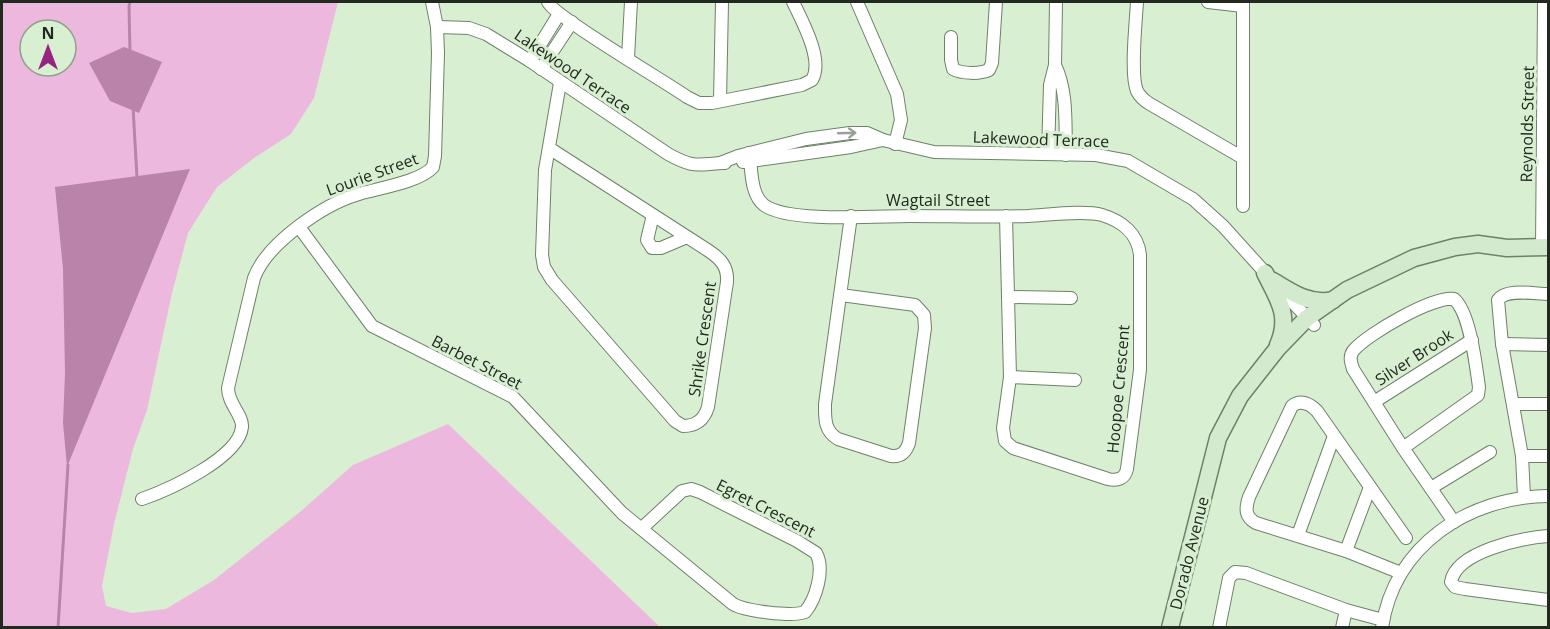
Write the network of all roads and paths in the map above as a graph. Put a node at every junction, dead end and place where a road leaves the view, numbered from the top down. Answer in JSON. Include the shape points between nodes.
{"nodes":[{"id":1,"x":432,"y":2,"type":"edge"},
{"id":2,"x":548,"y":2,"type":"edge"},
{"id":3,"x":631,"y":2,"type":"edge"},
{"id":4,"x":722,"y":2,"type":"edge"},
{"id":5,"x":793,"y":2,"type":"edge"},
{"id":6,"x":857,"y":2,"type":"edge"},
{"id":7,"x":996,"y":2,"type":"edge"},
{"id":8,"x":1056,"y":2,"type":"edge"},
{"id":9,"x":1137,"y":2,"type":"edge"},
{"id":10,"x":1208,"y":2,"type":"edge"},
{"id":11,"x":1544,"y":2,"type":"edge"},
{"id":12,"x":1243,"y":4,"type":"edge"},
{"id":13,"x":559,"y":14,"type":"junction"},
{"id":14,"x":576,"y":26,"type":"junction"},
{"id":15,"x":437,"y":27,"type":"junction"},
{"id":16,"x":951,"y":37,"type":"dead end"},
{"id":17,"x":628,"y":58,"type":"junction"},
{"id":18,"x":530,"y":61,"type":"junction"},
{"id":19,"x":1055,"y":65,"type":"junction"},
{"id":20,"x":542,"y":69,"type":"junction"},
{"id":21,"x":560,"y":83,"type":"junction"},
{"id":22,"x":720,"y":101,"type":"junction"},
{"id":23,"x":896,"y":144,"type":"junction"},
{"id":24,"x":549,"y":148,"type":"junction"},
{"id":25,"x":1048,"y":154,"type":"junction"},
{"id":26,"x":1066,"y":155,"type":"junction"},
{"id":27,"x":750,"y":157,"type":"junction"},
{"id":28,"x":1243,"y":158,"type":"junction"},
{"id":29,"x":1244,"y":206,"type":"dead end"},
{"id":30,"x":653,"y":215,"type":"junction"},
{"id":31,"x":850,"y":216,"type":"junction"},
{"id":32,"x":1006,"y":216,"type":"junction"},
{"id":33,"x":299,"y":227,"type":"junction"},
{"id":34,"x":687,"y":237,"type":"junction"},
{"id":35,"x":1545,"y":247,"type":"edge"},
{"id":36,"x":1507,"y":248,"type":"junction"},
{"id":37,"x":1140,"y":255,"type":"joint"},
{"id":38,"x":1269,"y":277,"type":"junction"},
{"id":39,"x":1548,"y":294,"type":"edge"},
{"id":40,"x":841,"y":295,"type":"junction"},
{"id":41,"x":1009,"y":297,"type":"junction"},
{"id":42,"x":1071,"y":298,"type":"dead end"},
{"id":43,"x":1333,"y":300,"type":"junction"},
{"id":44,"x":1311,"y":321,"type":"junction"},
{"id":45,"x":1472,"y":340,"type":"junction"},
{"id":46,"x":1502,"y":344,"type":"junction"},
{"id":47,"x":1548,"y":345,"type":"edge"},
{"id":48,"x":1277,"y":349,"type":"junction"},
{"id":49,"x":1010,"y":377,"type":"junction"},
{"id":50,"x":1075,"y":380,"type":"dead end"},
{"id":51,"x":1374,"y":402,"type":"junction"},
{"id":52,"x":1514,"y":404,"type":"junction"},
{"id":53,"x":1548,"y":404,"type":"edge"},
{"id":54,"x":1334,"y":436,"type":"junction"},
{"id":55,"x":1403,"y":448,"type":"junction"},
{"id":56,"x":1490,"y":452,"type":"dead end"},
{"id":57,"x":1521,"y":456,"type":"junction"},
{"id":58,"x":1548,"y":456,"type":"edge"},
{"id":59,"x":1207,"y":479,"type":"junction"},
{"id":60,"x":1370,"y":487,"type":"junction"},
{"id":61,"x":1431,"y":488,"type":"junction"},
{"id":62,"x":1548,"y":495,"type":"edge"},
{"id":63,"x":1524,"y":497,"type":"junction"},
{"id":64,"x":142,"y":499,"type":"dead end"},
{"id":65,"x":1454,"y":522,"type":"junction"},
{"id":66,"x":642,"y":529,"type":"junction"},
{"id":67,"x":1299,"y":535,"type":"junction"},
{"id":68,"x":1548,"y":536,"type":"edge"},
{"id":69,"x":1406,"y":538,"type":"dead end"},
{"id":70,"x":1346,"y":551,"type":"junction"},
{"id":71,"x":1401,"y":573,"type":"junction"},
{"id":72,"x":1548,"y":600,"type":"edge"},
{"id":73,"x":1346,"y":610,"type":"junction"},
{"id":74,"x":1383,"y":623,"type":"edge"},
{"id":75,"x":1170,"y":627,"type":"edge"},
{"id":76,"x":1219,"y":627,"type":"edge"},
{"id":77,"x":1342,"y":627,"type":"edge"}],
"edges":[{"from":1,"to":15,"type":"street"},
{"from":2,"to":13,"type":"street"},
{"from":3,"to":17,"type":"street"},
{"from":4,"to":22,"type":"street"},
{"from":5,"to":22,"type":"street","via":[[813,51],[813,79],[802,85]]},
{"from":6,"to":23,"type":"street","via":[[897,94],[901,120]]},
{"from":7,"to":16,"type":"street","via":[[989,70],[953,69]]},
{"from":8,"to":19,"type":"street"},
{"from":9,"to":28,"type":"street","via":[[1134,74],[1139,95]]},
{"from":10,"to":12,"type":"street"},
{"from":11,"to":35,"type":"street","name":"Reynolds Street"},
{"from":12,"to":28,"type":"street"},
{"from":13,"to":14,"type":"street"},
{"from":13,"to":18,"type":"street"},
{"from":14,"to":17,"type":"street"},
{"from":14,"to":20,"type":"street"},
{"from":15,"to":18,"type":"street","name":"Lakewood Terrace","via":[[478,30]]},
{"from":15,"to":33,"type":"street","name":"Lourie Street","via":[[433,167],[413,178],[343,200]]},
{"from":17,"to":22,"type":"street","via":[[695,102]]},
{"from":18,"to":20,"type":"street","name":"Lakewood Terrace"},
{"from":19,"to":25,"type":"street","via":[[1050,85]]},
{"from":19,"to":26,"type":"street","via":[[1064,93]]},
{"from":20,"to":21,"type":"street","name":"Lakewood Terrace"},
{"from":21,"to":24,"type":"street","name":"Shrike Crescent"},
{"from":21,"to":27,"type":"street","name":"Lakewood Terrace","via":[[683,163],[700,166]]},
{"from":23,"to":25,"type":"street","name":"Lakewood Terrace","via":[[934,152]]},
{"from":23,"to":27,"type":"street","name":"Lakewood Terrace","via":[[883,140]]},
{"from":24,"to":30,"type":"street","name":"Shrike Crescent"},
{"from":24,"to":34,"type":"street","name":"Shrike Crescent","via":[[542,245],[546,271],[671,417],[686,426],[701,421],[708,407],[727,276],[718,257]]},
{"from":25,"to":26,"type":"street","name":"Lakewood Terrace"},
{"from":26,"to":38,"type":"street","name":"Lakewood Terrace","via":[[1118,158],[1172,185],[1205,208]]},
{"from":27,"to":31,"type":"street","name":"Wagtail Street","via":[[755,190],[766,206],[800,214]]},
{"from":28,"to":29,"type":"street"},
{"from":30,"to":34,"type":"street","name":"Shrike Crescent"},
{"from":30,"to":34,"type":"street","via":[[647,240],[652,248]]},
{"from":31,"to":32,"type":"street","name":"Wagtail Street"},
{"from":31,"to":40,"type":"street"},
{"from":32,"to":37,"type":"street","name":"Wagtail Street","via":[[1101,215],[1133,234]]},
{"from":32,"to":41,"type":"street","name":"Hoopoe Crescent"},
{"from":33,"to":64,"type":"street","name":"Lourie Street","via":[[269,252],[254,278],[228,391],[242,422],[239,439],[180,485]]},
{"from":33,"to":66,"type":"street","name":"Barbet Street","via":[[372,326],[513,397],[622,513]]},
{"from":35,"to":36,"type":"street"},
{"from":36,"to":43,"type":"street","via":[[1478,244],[1433,252],[1391,267]]},
{"from":36,"to":44,"type":"street","via":[[1435,262],[1406,272]]},
{"from":37,"to":49,"type":"street","name":"Hoopoe Crescent","via":[[1140,370],[1123,477],[1107,479],[1007,444],[1004,428]]},
{"from":38,"to":43,"type":"street","via":[[1311,300]]},
{"from":38,"to":44,"type":"street","name":"Lakewood Terrace"},
{"from":38,"to":48,"type":"street","via":[[1284,317]]},
{"from":39,"to":46,"type":"street","via":[[1509,293],[1499,297]]},
{"from":40,"to":40,"type":"street","via":[[825,405],[828,430],[838,439],[899,455],[909,443],[924,315],[915,305]]},
{"from":41,"to":42,"type":"street"},
{"from":41,"to":49,"type":"street","name":"Hoopoe Crescent"},
{"from":43,"to":44,"type":"street"},
{"from":44,"to":48,"type":"street","name":"Dorado Avenue"},
{"from":44,"to":59,"type":"street","name":"Dorado Avenue","via":[[1260,382],[1236,419]]},
{"from":45,"to":51,"type":"street","name":"Silver Brook"},
{"from":45,"to":51,"type":"street","name":"Silver Brook","via":[[1460,305],[1454,299],[1416,309],[1392,323],[1350,356],[1353,369]]},
{"from":45,"to":55,"type":"street","name":"Silver Brook","via":[[1477,397]]},
{"from":46,"to":47,"type":"street"},
{"from":46,"to":52,"type":"street"},
{"from":48,"to":59,"type":"street","name":"Dorado Avenue","via":[[1240,396],[1226,421]]},
{"from":49,"to":50,"type":"street"},
{"from":51,"to":55,"type":"street","name":"Silver Brook"},
{"from":52,"to":53,"type":"street"},
{"from":52,"to":57,"type":"street"},
{"from":54,"to":60,"type":"street"},
{"from":54,"to":67,"type":"street"},
{"from":54,"to":67,"type":"street","via":[[1317,411],[1305,403],[1296,403],[1249,497],[1246,509],[1252,521]]},
{"from":55,"to":61,"type":"street","name":"Silver Brook"},
{"from":56,"to":61,"type":"street"},
{"from":57,"to":58,"type":"street"},
{"from":57,"to":63,"type":"street"},
{"from":59,"to":75,"type":"street","name":"Dorado Avenue"},
{"from":60,"to":69,"type":"street"},
{"from":60,"to":70,"type":"street"},
{"from":61,"to":65,"type":"street","name":"Silver Brook"},
{"from":62,"to":63,"type":"street"},
{"from":63,"to":65,"type":"street","via":[[1485,506]]},
{"from":65,"to":71,"type":"street","via":[[1415,553]]},
{"from":66,"to":66,"type":"street","name":"Egret Crescent","via":[[682,491],[700,492],[816,553],[820,568],[810,605],[798,614],[739,607]]},
{"from":67,"to":70,"type":"street"},
{"from":68,"to":72,"type":"street","via":[[1521,539],[1482,551],[1454,572],[1451,582],[1465,589]]},
{"from":70,"to":71,"type":"street"},
{"from":71,"to":74,"type":"street","via":[[1390,594]]},
{"from":73,"to":74,"type":"street"},
{"from":73,"to":76,"type":"street","via":[[1235,572],[1229,578]]},
{"from":73,"to":77,"type":"street"}]}
